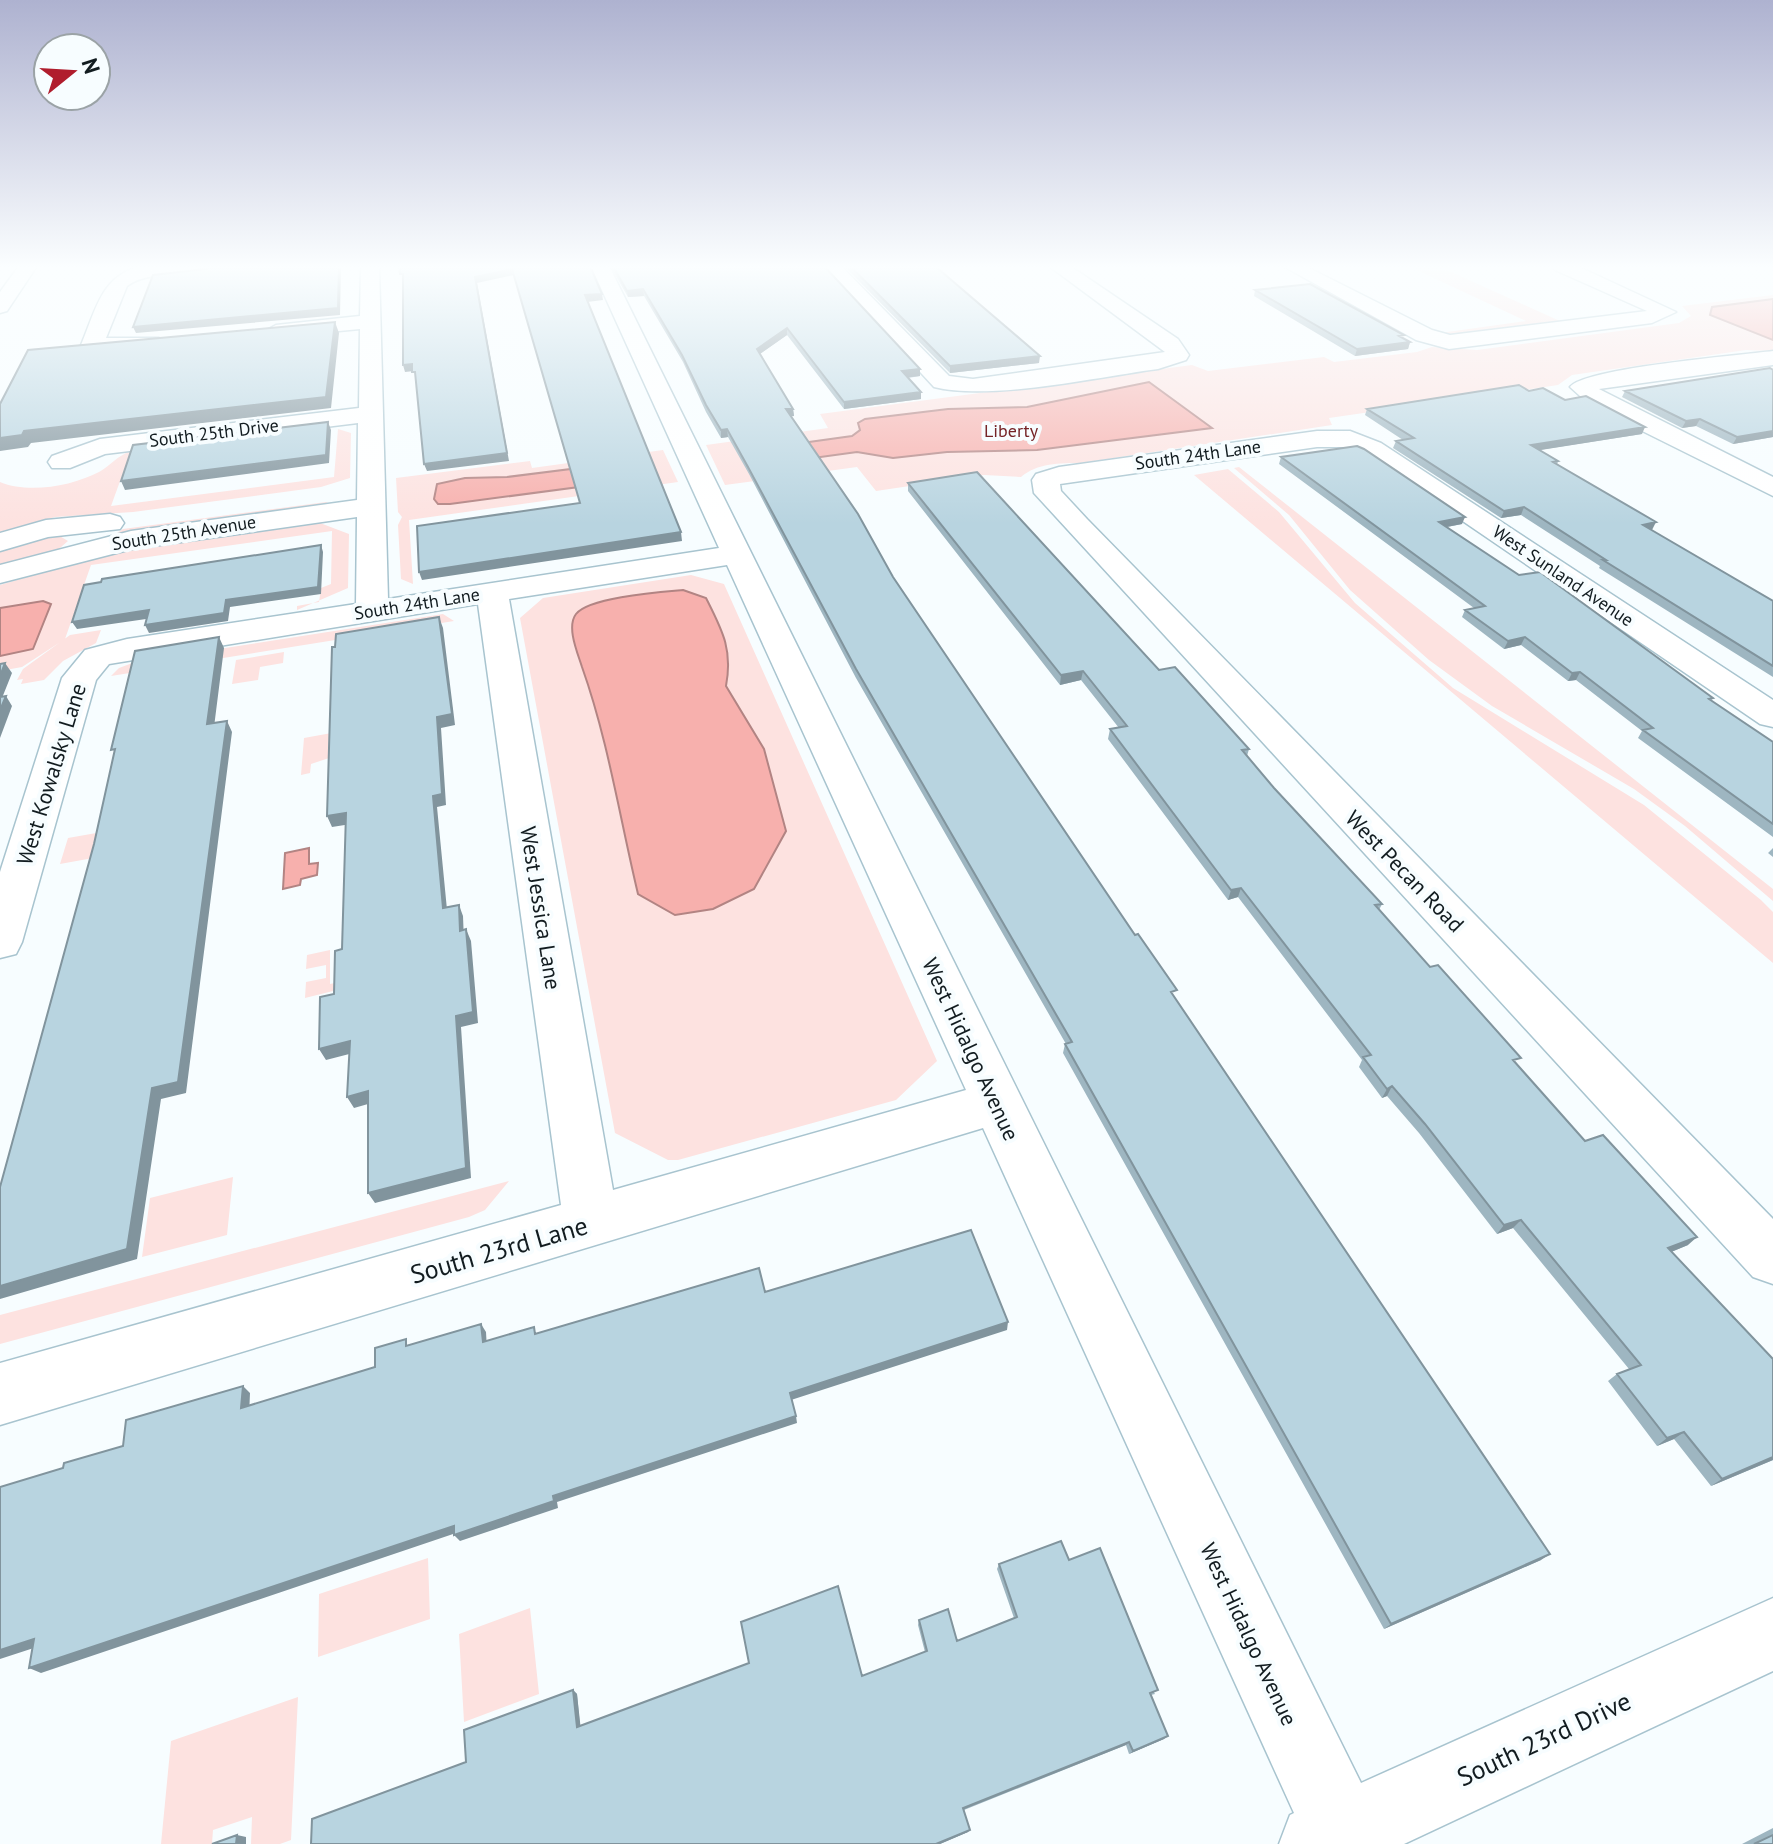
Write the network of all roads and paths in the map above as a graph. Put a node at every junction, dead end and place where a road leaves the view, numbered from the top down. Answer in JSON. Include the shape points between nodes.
{"nodes":[{"id":1,"x":372,"y":352,"type":"edge"},
{"id":2,"x":642,"y":352,"type":"edge"},
{"id":3,"x":913,"y":352,"type":"edge"},
{"id":4,"x":1176,"y":352,"type":"edge"},
{"id":5,"x":1773,"y":358,"type":"edge"},
{"id":6,"x":371,"y":414,"type":"junction"},
{"id":7,"x":1350,"y":439,"type":"joint"},
{"id":8,"x":61,"y":462,"type":"dead end"},
{"id":9,"x":1046,"y":480,"type":"joint"},
{"id":10,"x":1773,"y":488,"type":"edge"},
{"id":11,"x":370,"y":499,"type":"junction"},
{"id":12,"x":0,"y":542,"type":"edge"},
{"id":13,"x":739,"y":554,"type":"junction"},
{"id":14,"x":0,"y":574,"type":"edge"},
{"id":15,"x":492,"y":592,"type":"junction"},
{"id":16,"x":372,"y":611,"type":"junction"},
{"id":17,"x":97,"y":657,"type":"joint"},
{"id":18,"x":1773,"y":716,"type":"edge"},
{"id":19,"x":0,"y":942,"type":"edge"},
{"id":20,"x":996,"y":1103,"type":"junction"},
{"id":21,"x":591,"y":1224,"type":"junction"},
{"id":22,"x":1773,"y":1258,"type":"edge"},
{"id":23,"x":0,"y":1394,"type":"edge"},
{"id":24,"x":1773,"y":1634,"type":"edge"},
{"id":25,"x":1330,"y":1838,"type":"edge"}],
"edges":[{"from":1,"to":6,"type":"street"},
{"from":2,"to":13,"type":"street","name":"West Hidalgo Avenue"},
{"from":3,"to":4,"type":"street","via":[[942,382],[956,386],[1158,362]]},
{"from":5,"to":10,"type":"street","via":[[1608,379],[1582,387],[1598,400]]},
{"from":6,"to":8,"type":"street","name":"South 25th Drive","via":[[100,447]]},
{"from":6,"to":11,"type":"street"},
{"from":7,"to":9,"type":"street","name":"South 24th Lane","via":[[1303,440]]},
{"from":7,"to":18,"type":"street","name":"West Sunland Avenue","via":[[1372,448]]},
{"from":9,"to":22,"type":"street","name":"West Pecan Road","via":[[1048,493],[1077,525]]},
{"from":11,"to":12,"type":"street","name":"South 25th Avenue","via":[[46,529]]},
{"from":11,"to":14,"type":"street","name":"South 25th Avenue","via":[[131,540]]},
{"from":11,"to":16,"type":"street"},
{"from":13,"to":15,"type":"street","name":"South 24th Lane"},
{"from":13,"to":20,"type":"street","name":"West Hidalgo Avenue"},
{"from":15,"to":16,"type":"street","name":"South 24th Lane"},
{"from":15,"to":21,"type":"street","name":"West Jessica Lane"},
{"from":16,"to":17,"type":"street","name":"South 24th Lane"},
{"from":17,"to":19,"type":"street","name":"West Kowalsky Lane","via":[[79,678]]},
{"from":20,"to":21,"type":"street","name":"South 23rd Lane"},
{"from":20,"to":25,"type":"street","name":"West Hidalgo Avenue"},
{"from":21,"to":23,"type":"street","name":"South 23rd Lane"},
{"from":24,"to":25,"type":"street","name":"South 23rd Drive"}]}
